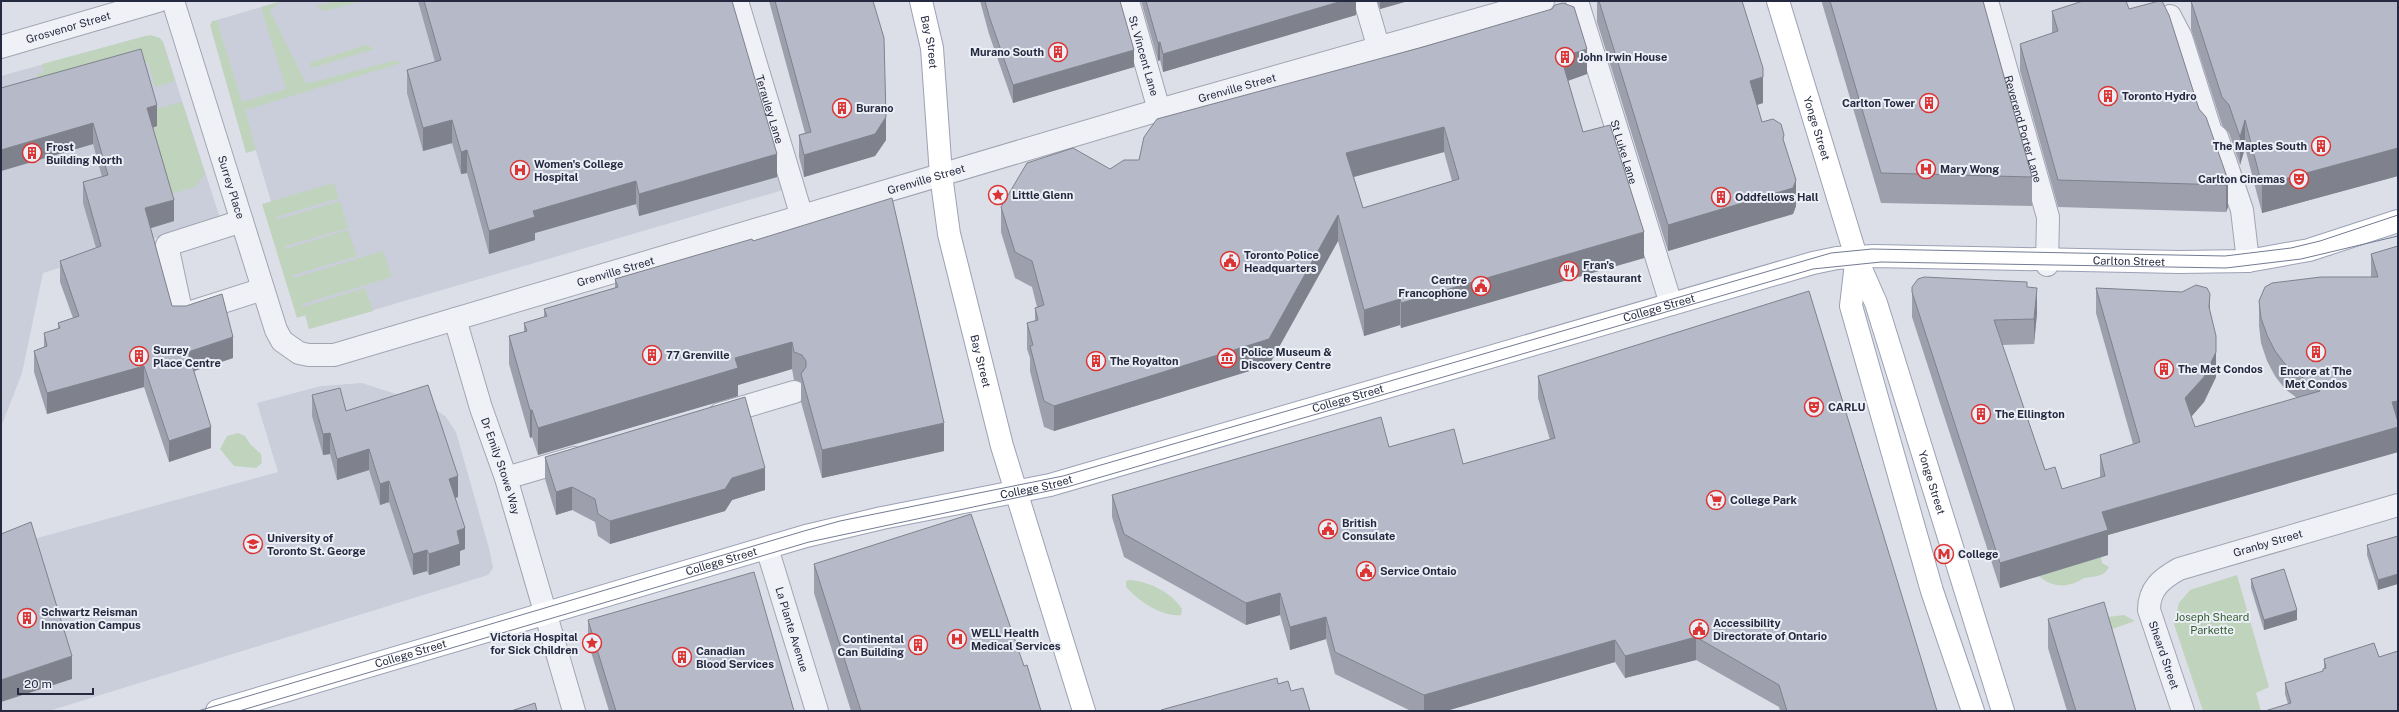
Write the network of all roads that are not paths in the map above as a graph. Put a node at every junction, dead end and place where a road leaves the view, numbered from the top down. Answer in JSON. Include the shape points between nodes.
{"nodes":[{"id":1,"x":158,"y":1,"type":"edge"},
{"id":2,"x":173,"y":1,"type":"edge"},
{"id":3,"x":737,"y":1,"type":"edge"},
{"id":4,"x":921,"y":1,"type":"edge"},
{"id":5,"x":1128,"y":1,"type":"edge"},
{"id":6,"x":1365,"y":1,"type":"edge"},
{"id":7,"x":1543,"y":1,"type":"edge"},
{"id":8,"x":1577,"y":1,"type":"edge"},
{"id":9,"x":1778,"y":1,"type":"edge"},
{"id":10,"x":1987,"y":1,"type":"edge"},
{"id":11,"x":2170,"y":16,"type":"edge"},
{"id":12,"x":1,"y":47,"type":"edge"},
{"id":13,"x":1379,"y":49,"type":"junction"},
{"id":14,"x":1159,"y":110,"type":"junction"},
{"id":15,"x":941,"y":175,"type":"junction"},
{"id":16,"x":802,"y":217,"type":"junction"},
{"id":17,"x":242,"y":221,"type":"junction"},
{"id":18,"x":2398,"y":221,"type":"edge"},
{"id":19,"x":1855,"y":257,"type":"junction"},
{"id":20,"x":2248,"y":261,"type":"junction"},
{"id":21,"x":2047,"y":262,"type":"junction"},
{"id":22,"x":263,"y":289,"type":"junction"},
{"id":23,"x":1671,"y":304,"type":"junction"},
{"id":24,"x":455,"y":319,"type":"junction"},
{"id":25,"x":309,"y":356,"type":"joint"},
{"id":26,"x":794,"y":392,"type":"dead end"},
{"id":27,"x":700,"y":420,"type":"edge"},
{"id":28,"x":593,"y":452,"type":"edge"},
{"id":29,"x":506,"y":478,"type":"junction"},
{"id":30,"x":1016,"y":493,"type":"junction"},
{"id":31,"x":2398,"y":505,"type":"edge"},
{"id":32,"x":767,"y":548,"type":"junction"},
{"id":33,"x":2149,"y":599,"type":"joint"},
{"id":34,"x":544,"y":613,"type":"junction"},
{"id":35,"x":217,"y":711,"type":"edge"},
{"id":36,"x":574,"y":711,"type":"edge"},
{"id":37,"x":817,"y":711,"type":"edge"},
{"id":38,"x":1084,"y":711,"type":"edge"},
{"id":39,"x":1972,"y":711,"type":"edge"},
{"id":40,"x":2003,"y":711,"type":"edge"},
{"id":41,"x":2183,"y":711,"type":"edge"}],
"edges":[{"from":1,"to":12,"type":"street","name":"Grosvenor Street"},
{"from":2,"to":17,"type":"street","name":"Surrey Place"},
{"from":3,"to":16,"type":"street","name":"Terauley Lane"},
{"from":4,"to":15,"type":"main road","name":"Bay Street","via":[[932,48]]},
{"from":5,"to":14,"type":"street","name":"St. Vincent Lane"},
{"from":6,"to":13,"type":"street"},
{"from":7,"to":13,"type":"street","name":"Grenville Street"},
{"from":8,"to":23,"type":"street","name":"St Luke Lane"},
{"from":9,"to":19,"type":"main road","name":"Yonge Street"},
{"from":10,"to":21,"type":"street","name":"Reverend Porter Lane","via":[[2048,217]]},
{"from":11,"to":20,"type":"street","via":[[2181,37],[2211,132],[2217,137],[2242,210]]},
{"from":13,"to":14,"type":"street","name":"Grenville Street"},
{"from":14,"to":15,"type":"street","name":"Grenville Street"},
{"from":15,"to":16,"type":"street","name":"Grenville Street"},
{"from":15,"to":30,"type":"main road","name":"Bay Street","via":[[949,234]]},
{"from":16,"to":24,"type":"street","name":"Grenville Street"},
{"from":17,"to":22,"type":"street","name":"Surrey Place"},
{"from":17,"to":22,"type":"street","via":[[167,245],[182,315]]},
{"from":18,"to":20,"type":"main road","name":"Carlton Street","via":[[2309,250]]},
{"from":19,"to":21,"type":"main road","name":"Carlton Street"},
{"from":19,"to":23,"type":"main road","name":"College Street","via":[[1812,263]]},
{"from":19,"to":39,"type":"main road","name":"Yonge Street","via":[[1851,306],[1932,591]]},
{"from":19,"to":40,"type":"main road","name":"Yonge Street","via":[[1876,303]]},
{"from":20,"to":21,"type":"main road","name":"Carlton Street"},
{"from":22,"to":25,"type":"street","name":"Surrey Place","via":[[282,341],[291,350]]},
{"from":23,"to":30,"type":"main road","name":"College Street","via":[[1065,481]]},
{"from":24,"to":25,"type":"street","name":"Grenville Street","via":[[334,355]]},
{"from":24,"to":29,"type":"street","name":"Dr Emily Stowe Way","via":[[481,408]]},
{"from":26,"to":27,"type":"street"},
{"from":28,"to":29,"type":"street"},
{"from":29,"to":34,"type":"street","name":"Dr Emily Stowe Way"},
{"from":30,"to":32,"type":"main road","name":"College Street","via":[[842,527]]},
{"from":30,"to":38,"type":"main road","name":"Bay Street"},
{"from":31,"to":33,"type":"street","name":"Granby Street","via":[[2179,569],[2165,577],[2154,588]]},
{"from":32,"to":34,"type":"main road","name":"College Street"},
{"from":32,"to":37,"type":"street","name":"La Plante Avenue"},
{"from":33,"to":41,"type":"street","name":"Sheard Street","via":[[2149,610]]},
{"from":34,"to":35,"type":"main road","name":"College Street"},
{"from":34,"to":36,"type":"street","name":"Dr Emily Stowe Way"}]}
